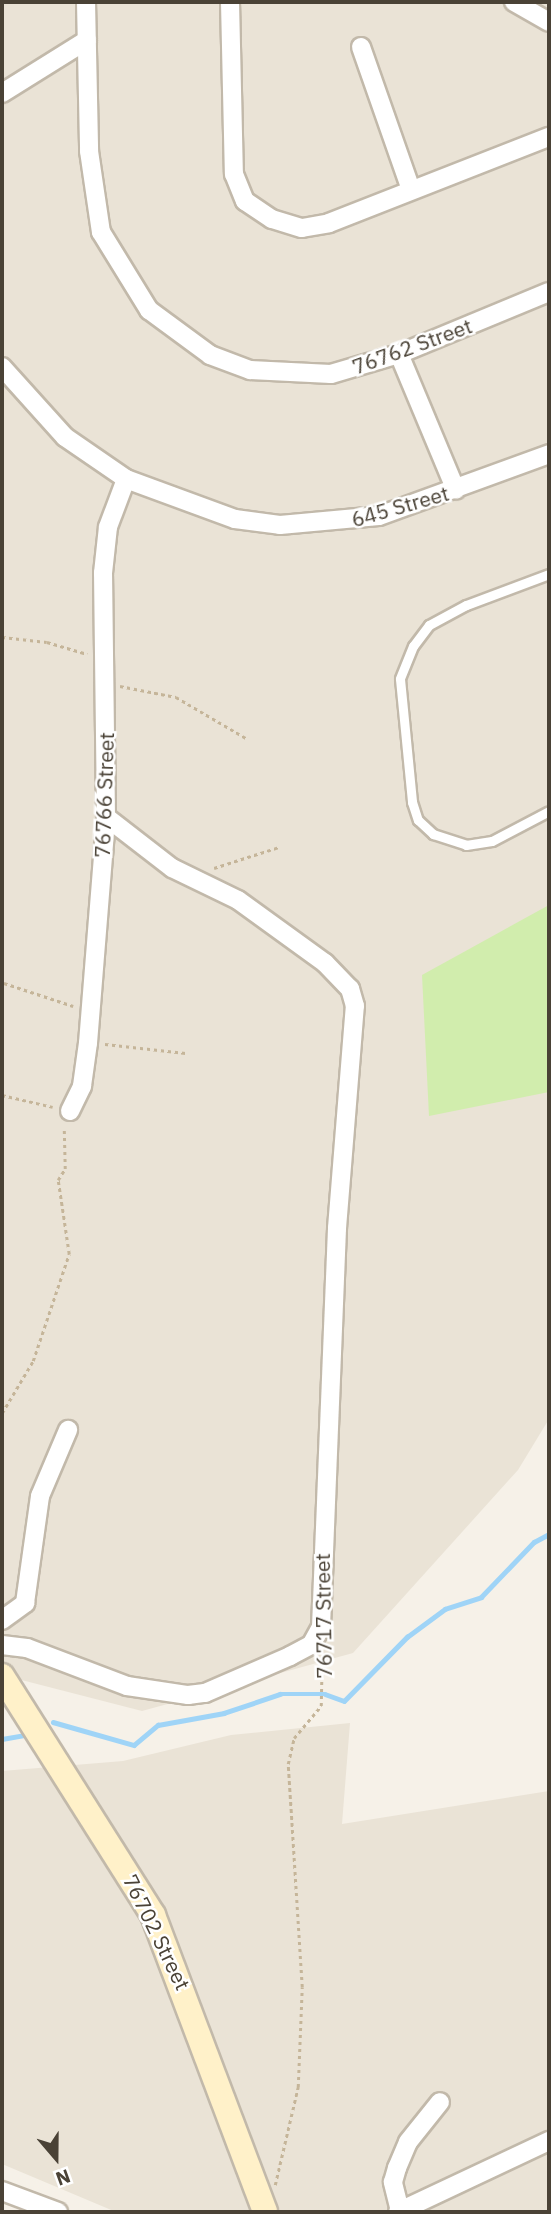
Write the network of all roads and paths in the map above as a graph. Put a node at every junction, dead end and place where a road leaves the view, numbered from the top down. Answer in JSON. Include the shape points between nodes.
{"nodes":[{"id":1,"x":86,"y":2,"type":"edge"},
{"id":2,"x":230,"y":2,"type":"edge"},
{"id":3,"x":514,"y":2,"type":"edge"},
{"id":4,"x":549,"y":22,"type":"edge"},
{"id":5,"x":87,"y":40,"type":"junction"},
{"id":6,"x":361,"y":47,"type":"dead end"},
{"id":7,"x":2,"y":93,"type":"edge"},
{"id":8,"x":549,"y":137,"type":"edge"},
{"id":9,"x":411,"y":190,"type":"junction"},
{"id":10,"x":549,"y":292,"type":"edge"},
{"id":11,"x":399,"y":354,"type":"junction"},
{"id":12,"x":2,"y":367,"type":"edge"},
{"id":13,"x":549,"y":454,"type":"edge"},
{"id":14,"x":126,"y":479,"type":"junction"},
{"id":15,"x":456,"y":490,"type":"junction"},
{"id":16,"x":549,"y":574,"type":"edge"},
{"id":17,"x":2,"y":638,"type":"edge"},
{"id":18,"x":103,"y":660,"type":"junction"},
{"id":19,"x":107,"y":685,"type":"junction"},
{"id":20,"x":246,"y":738,"type":"dead end"},
{"id":21,"x":549,"y":811,"type":"edge"},
{"id":22,"x":106,"y":817,"type":"junction"},
{"id":23,"x":279,"y":847,"type":"dead end"},
{"id":24,"x":187,"y":876,"type":"junction"},
{"id":25,"x":4,"y":983,"type":"dead end"},
{"id":26,"x":90,"y":1010,"type":"junction"},
{"id":27,"x":88,"y":1043,"type":"junction"},
{"id":28,"x":186,"y":1053,"type":"dead end"},
{"id":29,"x":2,"y":1095,"type":"edge"},
{"id":30,"x":71,"y":1111,"type":"junction"},
{"id":31,"x":2,"y":1413,"type":"edge"},
{"id":32,"x":68,"y":1430,"type":"dead end"},
{"id":33,"x":2,"y":1620,"type":"edge"},
{"id":34,"x":321,"y":1627,"type":"junction"},
{"id":35,"x":2,"y":1645,"type":"edge"},
{"id":36,"x":2,"y":1676,"type":"edge"},
{"id":37,"x":440,"y":2102,"type":"dead end"},
{"id":38,"x":549,"y":2141,"type":"edge"},
{"id":39,"x":2,"y":2191,"type":"edge"},
{"id":40,"x":264,"y":2210,"type":"edge"},
{"id":41,"x":58,"y":2212,"type":"edge"},
{"id":42,"x":399,"y":2212,"type":"edge"}],
"edges":[{"from":1,"to":5,"type":"street","name":"76762 Street"},
{"from":2,"to":9,"type":"street","via":[[234,174],[245,201],[272,219],[302,228],[329,223]]},
{"from":3,"to":4,"type":"street"},
{"from":5,"to":7,"type":"street"},
{"from":5,"to":11,"type":"street","name":"76762 Street","via":[[93,201],[116,264],[149,310],[210,355],[250,370],[331,374]]},
{"from":6,"to":9,"type":"street"},
{"from":8,"to":9,"type":"street"},
{"from":10,"to":11,"type":"street","name":"76762 Street"},
{"from":11,"to":15,"type":"street"},
{"from":12,"to":14,"type":"street","name":"645 Street","via":[[65,437]]},
{"from":13,"to":15,"type":"street","name":"645 Street"},
{"from":14,"to":15,"type":"street","name":"645 Street","via":[[200,510],[280,524],[379,516]]},
{"from":14,"to":18,"type":"street","name":"76766 Street","via":[[107,539]]},
{"from":16,"to":21,"type":"lane","via":[[466,605],[429,625],[413,646],[400,679],[412,802],[418,820],[433,834],[466,845],[492,841]]},
{"from":17,"to":18,"type":"path","via":[[47,642]]},
{"from":18,"to":19,"type":"street","name":"76766 Street"},
{"from":19,"to":20,"type":"path","via":[[176,697]]},
{"from":19,"to":22,"type":"street","name":"76766 Street"},
{"from":22,"to":24,"type":"street"},
{"from":22,"to":26,"type":"street","name":"76766 Street"},
{"from":23,"to":24,"type":"path"},
{"from":24,"to":34,"type":"street","name":"76717 Street","via":[[238,900],[342,976],[355,1006],[337,1228]]},
{"from":25,"to":26,"type":"path"},
{"from":26,"to":27,"type":"street","name":"76766 Street"},
{"from":27,"to":28,"type":"path"},
{"from":27,"to":30,"type":"street","name":"76766 Street","via":[[82,1086]]},
{"from":29,"to":30,"type":"path"},
{"from":30,"to":31,"type":"path","via":[[63,1137],[65,1169],[58,1180],[69,1254],[33,1361]]},
{"from":32,"to":33,"type":"street","via":[[40,1496],[25,1603]]},
{"from":34,"to":35,"type":"street","via":[[311,1645],[290,1656],[205,1693],[188,1695],[127,1686],[27,1648]]},
{"from":34,"to":40,"type":"path","name":"76717 Street","via":[[325,1694],[294,1738],[288,1764],[302,1928],[298,2087],[278,2181]]},
{"from":36,"to":40,"type":"street","name":"76702 Street","via":[[153,1915]]},
{"from":37,"to":42,"type":"street","via":[[408,2142],[397,2168],[393,2182]]},
{"from":38,"to":42,"type":"street"},
{"from":39,"to":41,"type":"street"}]}
